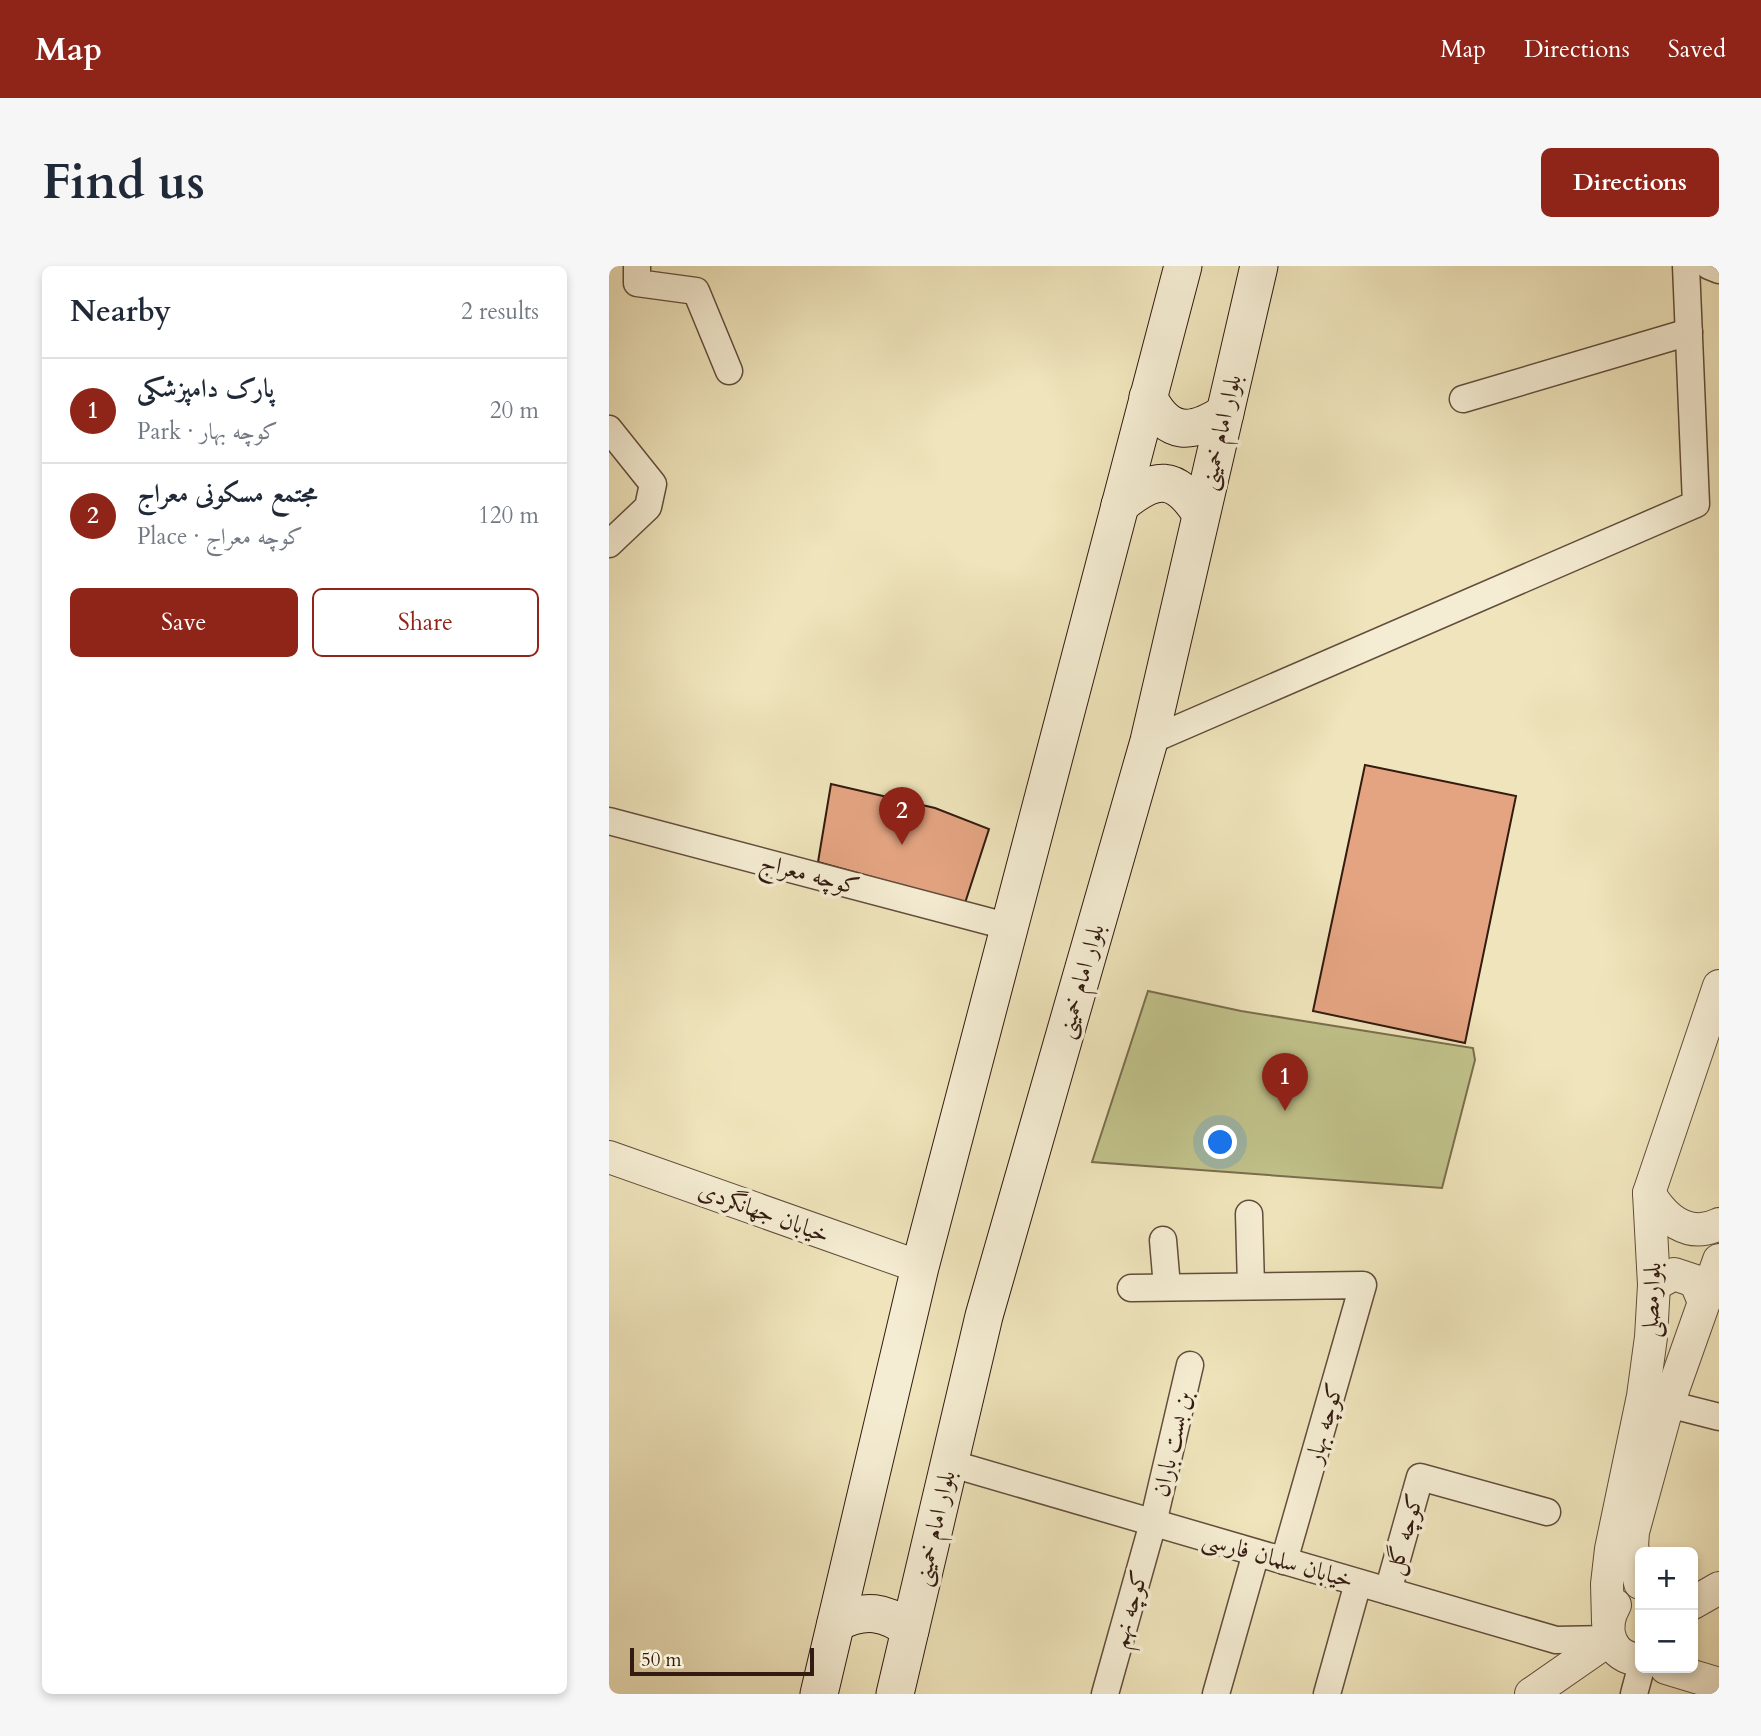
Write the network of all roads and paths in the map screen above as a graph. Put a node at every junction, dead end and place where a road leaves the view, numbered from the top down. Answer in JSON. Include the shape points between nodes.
{"nodes":[{"id":1,"x":637,"y":266,"type":"edge"},
{"id":2,"x":1182,"y":266,"type":"edge"},
{"id":3,"x":1259,"y":266,"type":"edge"},
{"id":4,"x":1686,"y":266,"type":"edge"},
{"id":5,"x":1709,"y":266,"type":"edge"},
{"id":6,"x":1719,"y":270,"type":"edge"},
{"id":7,"x":1689,"y":332,"type":"junction"},
{"id":8,"x":729,"y":371,"type":"dead end"},
{"id":9,"x":1148,"y":397,"type":"junction"},
{"id":10,"x":1463,"y":399,"type":"dead end"},
{"id":11,"x":1225,"y":413,"type":"junction"},
{"id":12,"x":609,"y":429,"type":"edge"},
{"id":13,"x":1120,"y":505,"type":"junction"},
{"id":14,"x":1201,"y":514,"type":"junction"},
{"id":15,"x":609,"y":544,"type":"edge"},
{"id":16,"x":1149,"y":741,"type":"junction"},
{"id":17,"x":609,"y":821,"type":"edge"},
{"id":18,"x":1010,"y":927,"type":"junction"},
{"id":19,"x":1719,"y":986,"type":"edge"},
{"id":20,"x":609,"y":1157,"type":"edge"},
{"id":21,"x":1649,"y":1193,"type":"junction"},
{"id":22,"x":1249,"y":1214,"type":"dead end"},
{"id":23,"x":1719,"y":1224,"type":"edge"},
{"id":24,"x":1163,"y":1240,"type":"dead end"},
{"id":25,"x":1719,"y":1260,"type":"edge"},
{"id":26,"x":920,"y":1267,"type":"junction"},
{"id":27,"x":1654,"y":1285,"type":"junction"},
{"id":28,"x":1251,"y":1286,"type":"junction"},
{"id":29,"x":1167,"y":1287,"type":"junction"},
{"id":30,"x":1131,"y":1288,"type":"dead end"},
{"id":31,"x":1705,"y":1302,"type":"junction"},
{"id":32,"x":1190,"y":1365,"type":"dead end"},
{"id":33,"x":1668,"y":1404,"type":"junction"},
{"id":34,"x":1719,"y":1417,"type":"edge"},
{"id":35,"x":949,"y":1464,"type":"junction"},
{"id":36,"x":1547,"y":1512,"type":"dead end"},
{"id":37,"x":1153,"y":1523,"type":"junction"},
{"id":38,"x":1256,"y":1553,"type":"junction"},
{"id":39,"x":1284,"y":1561,"type":"junction"},
{"id":40,"x":1635,"y":1566,"type":"edge"},
{"id":41,"x":1358,"y":1583,"type":"junction"},
{"id":42,"x":1719,"y":1588,"type":"edge"},
{"id":43,"x":1388,"y":1591,"type":"junction"},
{"id":44,"x":1635,"y":1595,"type":"edge"},
{"id":45,"x":1698,"y":1600,"type":"edge"},
{"id":46,"x":836,"y":1623,"type":"junction"},
{"id":47,"x":910,"y":1630,"type":"junction"},
{"id":48,"x":1609,"y":1631,"type":"junction"},
{"id":49,"x":1635,"y":1659,"type":"edge"},
{"id":50,"x":1640,"y":1673,"type":"edge"},
{"id":51,"x":1683,"y":1673,"type":"edge"},
{"id":52,"x":1719,"y":1684,"type":"edge"},
{"id":53,"x":819,"y":1694,"type":"edge"},
{"id":54,"x":895,"y":1694,"type":"edge"},
{"id":55,"x":1105,"y":1694,"type":"edge"},
{"id":56,"x":1216,"y":1694,"type":"edge"},
{"id":57,"x":1327,"y":1694,"type":"edge"},
{"id":58,"x":1531,"y":1694,"type":"edge"},
{"id":59,"x":1634,"y":1694,"type":"edge"}],
"edges":[{"from":1,"to":8,"type":"street","via":[[637,283],[696,291]]},
{"from":2,"to":9,"type":"main road"},
{"from":3,"to":11,"type":"main road","name":"بلوار امام خمینی"},
{"from":4,"to":7,"type":"street"},
{"from":5,"to":6,"type":"street"},
{"from":7,"to":10,"type":"street"},
{"from":7,"to":16,"type":"street","via":[[1696,504]]},
{"from":9,"to":11,"type":"main road","via":[[1156,414],[1170,426],[1206,426]]},
{"from":9,"to":13,"type":"main road"},
{"from":11,"to":14,"type":"main road","name":"بلوار امام خمینی"},
{"from":12,"to":15,"type":"street","via":[[653,484],[648,507]]},
{"from":13,"to":14,"type":"main road","via":[[1153,483],[1173,483],[1188,494]]},
{"from":13,"to":18,"type":"main road"},
{"from":14,"to":16,"type":"main road","name":"بلوار امام خمینی"},
{"from":16,"to":35,"type":"main road","name":"بلوار امام خمینی","via":[[984,1317]]},
{"from":17,"to":18,"type":"street","name":"کوچه معراج"},
{"from":18,"to":26,"type":"main road"},
{"from":19,"to":21,"type":"street","name":"بلوارمصلی"},
{"from":20,"to":26,"type":"street","name":"خیابان جهانگردی"},
{"from":21,"to":23,"type":"street","via":[[1663,1215],[1685,1228],[1711,1229]]},
{"from":21,"to":27,"type":"street","name":"بلوارمصلی"},
{"from":22,"to":28,"type":"street"},
{"from":24,"to":29,"type":"street"},
{"from":25,"to":31,"type":"street","name":"بلوارمصلی"},
{"from":26,"to":46,"type":"main road"},
{"from":27,"to":31,"type":"street","via":[[1674,1274],[1695,1281]]},
{"from":27,"to":48,"type":"street","name":"بلوارمصلی","via":[[1643,1396],[1611,1549]]},
{"from":28,"to":29,"type":"street"},
{"from":28,"to":39,"type":"street","name":"کوچه بهار","via":[[1363,1285]]},
{"from":29,"to":30,"type":"street"},
{"from":31,"to":33,"type":"street","name":"بلوارمصلی"},
{"from":32,"to":37,"type":"street","name":"بن بست باران"},
{"from":33,"to":34,"type":"street"},
{"from":33,"to":40,"type":"street","name":"بلوارمصلی","via":[[1633,1532]]},
{"from":35,"to":37,"type":"street","name":"خیابان سلمان فارسی"},
{"from":35,"to":47,"type":"main road","name":"بلوار امام خمینی"},
{"from":36,"to":43,"type":"street","name":"کوچه گل","via":[[1420,1477]]},
{"from":37,"to":38,"type":"street","name":"خیابان سلمان فارسی"},
{"from":37,"to":55,"type":"street","name":"کوچه نهم"},
{"from":38,"to":39,"type":"street","name":"خیابان سلمان فارسی"},
{"from":38,"to":56,"type":"street"},
{"from":39,"to":41,"type":"street","name":"خیابان سلمان فارسی"},
{"from":41,"to":43,"type":"street","name":"خیابان سلمان فارسی"},
{"from":41,"to":57,"type":"street"},
{"from":42,"to":45,"type":"street"},
{"from":43,"to":48,"type":"street","name":"خیابان سلمان فارسی","via":[[1556,1640]]},
{"from":44,"to":48,"type":"street","via":[[1615,1605]]},
{"from":46,"to":47,"type":"main road","via":[[866,1612],[882,1614]]},
{"from":46,"to":53,"type":"main road"},
{"from":47,"to":54,"type":"main road","name":"بلوار امام خمینی"},
{"from":48,"to":49,"type":"street","via":[[1625,1657]]},
{"from":48,"to":58,"type":"street"},
{"from":50,"to":59,"type":"street"},
{"from":51,"to":52,"type":"street"}]}
